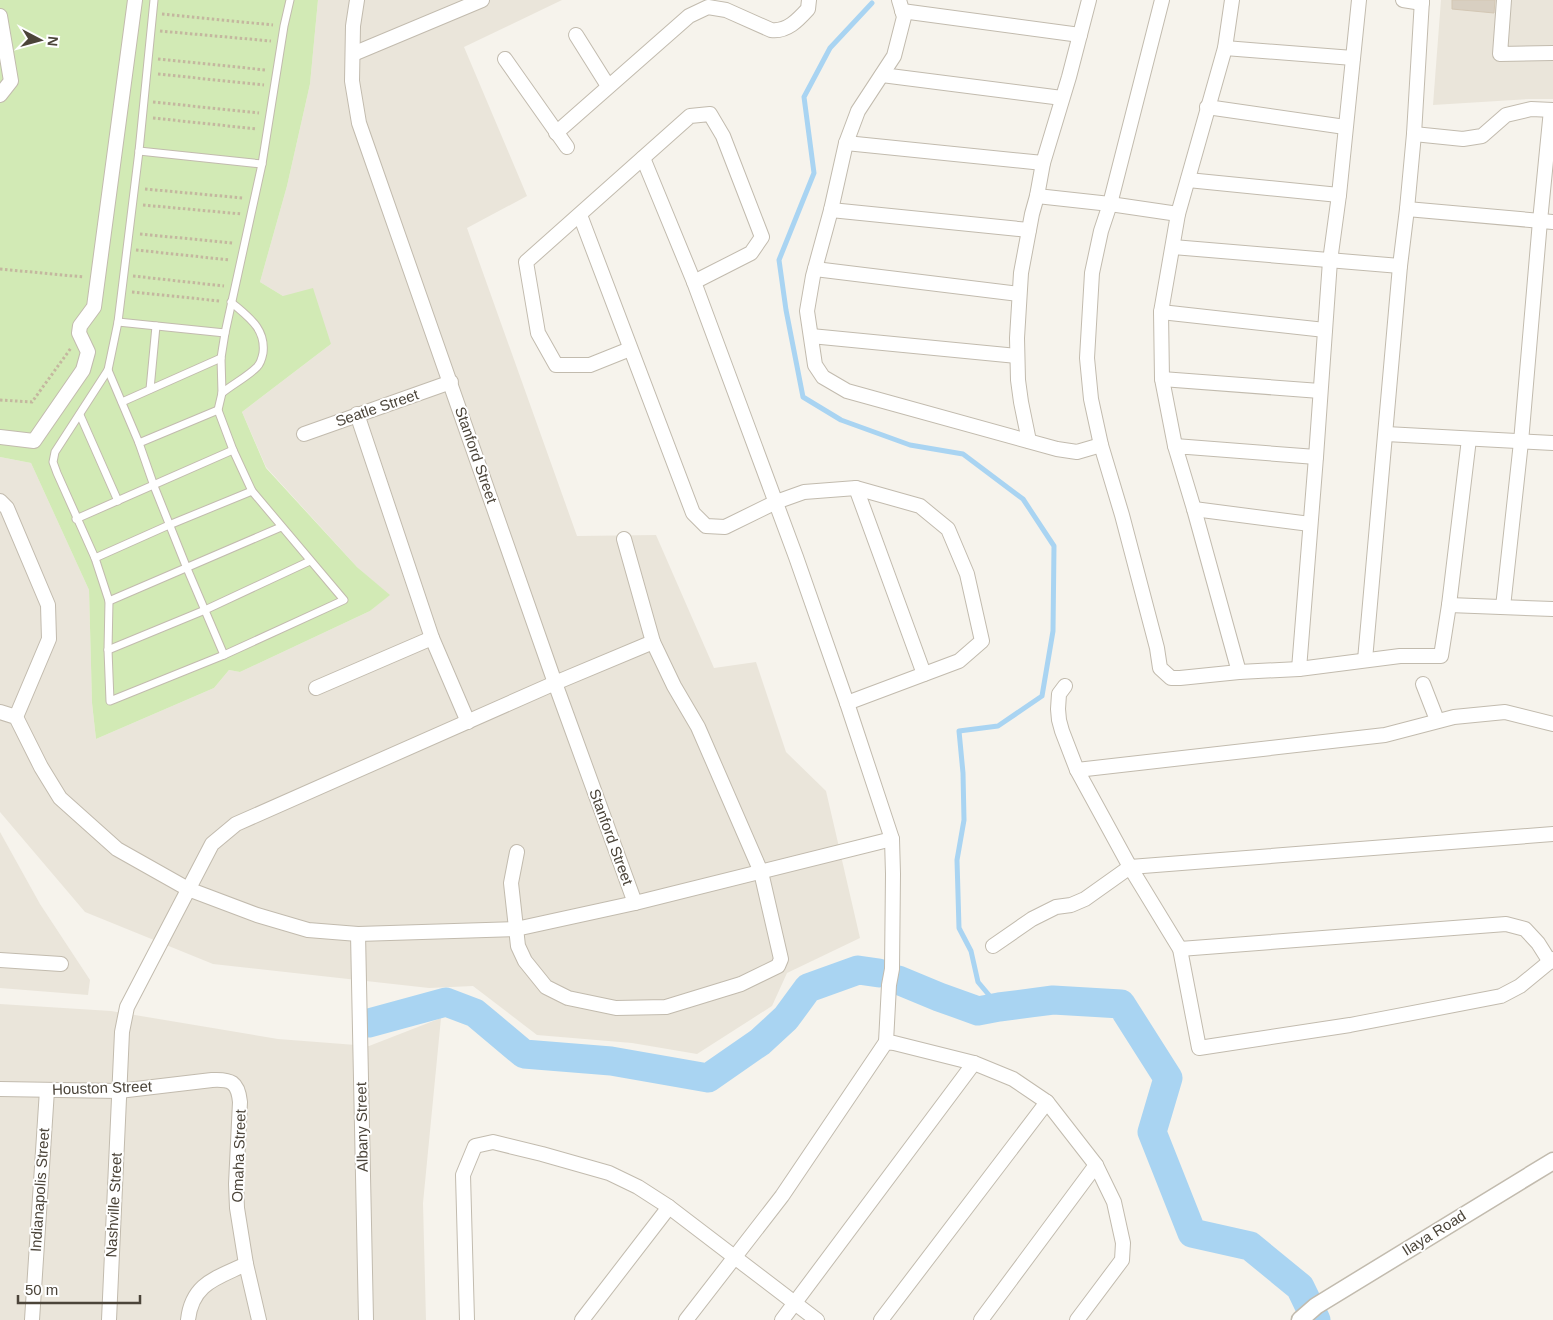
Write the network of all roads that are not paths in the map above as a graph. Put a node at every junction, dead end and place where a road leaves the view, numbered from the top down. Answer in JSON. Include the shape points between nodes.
{"nodes":[{"id":1,"x":136,"y":0,"type":"edge"},
{"id":2,"x":154,"y":0,"type":"edge"},
{"id":3,"x":290,"y":0,"type":"edge"},
{"id":4,"x":357,"y":0,"type":"edge"},
{"id":5,"x":482,"y":0,"type":"edge"},
{"id":6,"x":809,"y":0,"type":"edge"},
{"id":7,"x":1089,"y":0,"type":"edge"},
{"id":8,"x":1162,"y":0,"type":"edge"},
{"id":9,"x":1232,"y":0,"type":"edge"},
{"id":10,"x":1359,"y":0,"type":"edge"},
{"id":11,"x":1403,"y":0,"type":"edge"},
{"id":12,"x":1504,"y":0,"type":"edge"},
{"id":13,"x":1422,"y":2,"type":"edge"},
{"id":14,"x":726,"y":5,"type":"edge"},
{"id":15,"x":901,"y":6,"type":"edge"},
{"id":16,"x":0,"y":16,"type":"edge"},
{"id":17,"x":576,"y":35,"type":"dead end"},
{"id":18,"x":1080,"y":35,"type":"junction"},
{"id":19,"x":1225,"y":48,"type":"junction"},
{"id":20,"x":1553,"y":53,"type":"edge"},
{"id":21,"x":353,"y":54,"type":"junction"},
{"id":22,"x":1352,"y":58,"type":"junction"},
{"id":23,"x":505,"y":59,"type":"dead end"},
{"id":24,"x":882,"y":76,"type":"junction"},
{"id":25,"x":608,"y":86,"type":"junction"},
{"id":26,"x":0,"y":95,"type":"edge"},
{"id":27,"x":1062,"y":98,"type":"junction"},
{"id":28,"x":1207,"y":107,"type":"junction"},
{"id":29,"x":1552,"y":110,"type":"edge"},
{"id":30,"x":1345,"y":127,"type":"junction"},
{"id":31,"x":556,"y":133,"type":"junction"},
{"id":32,"x":1414,"y":134,"type":"junction"},
{"id":33,"x":846,"y":143,"type":"junction"},
{"id":34,"x":567,"y":147,"type":"dead end"},
{"id":35,"x":139,"y":151,"type":"junction"},
{"id":36,"x":643,"y":158,"type":"junction"},
{"id":37,"x":1043,"y":163,"type":"junction"},
{"id":38,"x":262,"y":164,"type":"junction"},
{"id":39,"x":1188,"y":180,"type":"junction"},
{"id":40,"x":1339,"y":195,"type":"junction"},
{"id":41,"x":1037,"y":196,"type":"junction"},
{"id":42,"x":1110,"y":204,"type":"junction"},
{"id":43,"x":1407,"y":209,"type":"junction"},
{"id":44,"x":831,"y":210,"type":"junction"},
{"id":45,"x":1178,"y":214,"type":"junction"},
{"id":46,"x":580,"y":215,"type":"junction"},
{"id":47,"x":1546,"y":221,"type":"edge"},
{"id":48,"x":1029,"y":230,"type":"junction"},
{"id":49,"x":1173,"y":247,"type":"junction"},
{"id":50,"x":1330,"y":261,"type":"junction"},
{"id":51,"x":1400,"y":266,"type":"junction"},
{"id":52,"x":815,"y":269,"type":"junction"},
{"id":53,"x":694,"y":282,"type":"junction"},
{"id":54,"x":1019,"y":294,"type":"junction"},
{"id":55,"x":231,"y":302,"type":"junction"},
{"id":56,"x":1161,"y":312,"type":"junction"},
{"id":57,"x":118,"y":322,"type":"junction"},
{"id":58,"x":156,"y":326,"type":"junction"},
{"id":59,"x":1325,"y":330,"type":"junction"},
{"id":60,"x":225,"y":332,"type":"junction"},
{"id":61,"x":811,"y":336,"type":"junction"},
{"id":62,"x":630,"y":349,"type":"junction"},
{"id":63,"x":1017,"y":356,"type":"junction"},
{"id":64,"x":221,"y":358,"type":"junction"},
{"id":65,"x":108,"y":370,"type":"junction"},
{"id":66,"x":1162,"y":379,"type":"junction"},
{"id":67,"x":451,"y":382,"type":"junction"},
{"id":68,"x":150,"y":389,"type":"junction"},
{"id":69,"x":1320,"y":391,"type":"junction"},
{"id":70,"x":222,"y":393,"type":"junction"},
{"id":71,"x":122,"y":402,"type":"junction"},
{"id":72,"x":218,"y":410,"type":"junction"},
{"id":73,"x":80,"y":414,"type":"junction"},
{"id":74,"x":357,"y":414,"type":"junction"},
{"id":75,"x":304,"y":434,"type":"dead end"},
{"id":76,"x":1386,"y":434,"type":"junction"},
{"id":77,"x":0,"y":437,"type":"edge"},
{"id":78,"x":1469,"y":439,"type":"junction"},
{"id":79,"x":1029,"y":441,"type":"junction"},
{"id":80,"x":1521,"y":442,"type":"junction"},
{"id":81,"x":139,"y":443,"type":"junction"},
{"id":82,"x":1553,"y":444,"type":"edge"},
{"id":83,"x":1101,"y":445,"type":"junction"},
{"id":84,"x":1175,"y":446,"type":"junction"},
{"id":85,"x":233,"y":450,"type":"junction"},
{"id":86,"x":1316,"y":457,"type":"junction"},
{"id":87,"x":154,"y":486,"type":"junction"},
{"id":88,"x":856,"y":488,"type":"junction"},
{"id":89,"x":252,"y":492,"type":"junction"},
{"id":90,"x":0,"y":501,"type":"edge"},
{"id":91,"x":118,"y":501,"type":"junction"},
{"id":92,"x":776,"y":502,"type":"junction"},
{"id":93,"x":1194,"y":509,"type":"junction"},
{"id":94,"x":76,"y":519,"type":"junction"},
{"id":95,"x":1310,"y":524,"type":"junction"},
{"id":96,"x":169,"y":525,"type":"junction"},
{"id":97,"x":281,"y":527,"type":"junction"},
{"id":98,"x":624,"y":539,"type":"dead end"},
{"id":99,"x":95,"y":558,"type":"junction"},
{"id":100,"x":310,"y":561,"type":"junction"},
{"id":101,"x":186,"y":566,"type":"junction"},
{"id":102,"x":109,"y":601,"type":"junction"},
{"id":103,"x":1449,"y":605,"type":"junction"},
{"id":104,"x":1503,"y":607,"type":"junction"},
{"id":105,"x":206,"y":610,"type":"junction"},
{"id":106,"x":1553,"y":610,"type":"edge"},
{"id":107,"x":432,"y":638,"type":"junction"},
{"id":108,"x":653,"y":642,"type":"junction"},
{"id":109,"x":108,"y":650,"type":"junction"},
{"id":110,"x":224,"y":655,"type":"junction"},
{"id":111,"x":1366,"y":660,"type":"junction"},
{"id":112,"x":1299,"y":669,"type":"junction"},
{"id":113,"x":1239,"y":672,"type":"junction"},
{"id":114,"x":924,"y":674,"type":"junction"},
{"id":115,"x":555,"y":684,"type":"junction"},
{"id":116,"x":1423,"y":684,"type":"dead end"},
{"id":117,"x":1065,"y":686,"type":"dead end"},
{"id":118,"x":316,"y":688,"type":"dead end"},
{"id":119,"x":847,"y":703,"type":"junction"},
{"id":120,"x":0,"y":712,"type":"edge"},
{"id":121,"x":16,"y":717,"type":"junction"},
{"id":122,"x":1437,"y":720,"type":"junction"},
{"id":123,"x":468,"y":722,"type":"junction"},
{"id":124,"x":1553,"y":724,"type":"edge"},
{"id":125,"x":1077,"y":770,"type":"junction"},
{"id":126,"x":1553,"y":834,"type":"edge"},
{"id":127,"x":892,"y":839,"type":"junction"},
{"id":128,"x":517,"y":852,"type":"dead end"},
{"id":129,"x":1130,"y":867,"type":"junction"},
{"id":130,"x":761,"y":872,"type":"junction"},
{"id":131,"x":188,"y":889,"type":"junction"},
{"id":132,"x":635,"y":903,"type":"junction"},
{"id":133,"x":516,"y":929,"type":"junction"},
{"id":134,"x":358,"y":934,"type":"junction"},
{"id":135,"x":993,"y":946,"type":"dead end"},
{"id":136,"x":1180,"y":949,"type":"junction"},
{"id":137,"x":0,"y":960,"type":"edge"},
{"id":138,"x":1551,"y":961,"type":"edge"},
{"id":139,"x":61,"y":964,"type":"dead end"},
{"id":140,"x":886,"y":1042,"type":"junction"},
{"id":141,"x":974,"y":1063,"type":"junction"},
{"id":142,"x":232,"y":1083,"type":"joint"},
{"id":143,"x":0,"y":1089,"type":"edge"},
{"id":144,"x":47,"y":1090,"type":"junction"},
{"id":145,"x":119,"y":1091,"type":"junction"},
{"id":146,"x":1047,"y":1102,"type":"junction"},
{"id":147,"x":1553,"y":1160,"type":"edge"},
{"id":148,"x":1096,"y":1165,"type":"junction"},
{"id":149,"x":669,"y":1207,"type":"junction"},
{"id":150,"x":734,"y":1256,"type":"junction"},
{"id":151,"x":246,"y":1264,"type":"junction"},
{"id":152,"x":794,"y":1304,"type":"junction"},
{"id":153,"x":32,"y":1320,"type":"edge"},
{"id":154,"x":109,"y":1320,"type":"edge"},
{"id":155,"x":188,"y":1320,"type":"edge"},
{"id":156,"x":259,"y":1320,"type":"edge"},
{"id":157,"x":366,"y":1320,"type":"edge"},
{"id":158,"x":467,"y":1320,"type":"edge"},
{"id":159,"x":582,"y":1320,"type":"edge"},
{"id":160,"x":686,"y":1320,"type":"edge"},
{"id":161,"x":782,"y":1320,"type":"edge"},
{"id":162,"x":817,"y":1320,"type":"edge"},
{"id":163,"x":881,"y":1320,"type":"edge"},
{"id":164,"x":981,"y":1320,"type":"edge"},
{"id":165,"x":1077,"y":1320,"type":"edge"},
{"id":166,"x":1300,"y":1320,"type":"edge"}],
"edges":[{"from":1,"to":77,"type":"street","via":[[94,307],[80,326],[79,333],[88,352],[83,370],[34,441]]},
{"from":2,"to":35,"type":"lane"},
{"from":3,"to":38,"type":"lane"},
{"from":4,"to":21,"type":"street","name":"Stanford Street"},
{"from":5,"to":21,"type":"street"},
{"from":6,"to":14,"type":"street","via":[[808,9],[792,26],[776,30]]},
{"from":7,"to":18,"type":"street"},
{"from":8,"to":42,"type":"street"},
{"from":9,"to":19,"type":"street"},
{"from":10,"to":22,"type":"street"},
{"from":11,"to":13,"type":"street"},
{"from":12,"to":20,"type":"street","via":[[1500,54]]},
{"from":13,"to":32,"type":"street"},
{"from":14,"to":25,"type":"street","via":[[688,16]]},
{"from":15,"to":18,"type":"street"},
{"from":15,"to":24,"type":"street","via":[[904,17],[894,56]]},
{"from":16,"to":26,"type":"street","via":[[11,81]]},
{"from":17,"to":25,"type":"street"},
{"from":18,"to":27,"type":"street"},
{"from":19,"to":22,"type":"street"},
{"from":19,"to":28,"type":"street"},
{"from":21,"to":67,"type":"street","name":"Stanford Street","via":[[352,81],[360,123]]},
{"from":22,"to":30,"type":"street"},
{"from":23,"to":31,"type":"street"},
{"from":24,"to":27,"type":"street"},
{"from":24,"to":33,"type":"street","via":[[858,111]]},
{"from":25,"to":31,"type":"street"},
{"from":27,"to":37,"type":"street"},
{"from":28,"to":30,"type":"street"},
{"from":28,"to":39,"type":"street"},
{"from":29,"to":32,"type":"street","via":[[1531,109],[1506,115],[1482,136],[1463,139]]},
{"from":29,"to":47,"type":"street"},
{"from":30,"to":40,"type":"street"},
{"from":31,"to":34,"type":"street"},
{"from":32,"to":43,"type":"street"},
{"from":33,"to":37,"type":"street"},
{"from":33,"to":44,"type":"street"},
{"from":35,"to":38,"type":"lane"},
{"from":35,"to":57,"type":"lane"},
{"from":36,"to":46,"type":"street"},
{"from":36,"to":53,"type":"street"},
{"from":36,"to":53,"type":"street","via":[[690,116],[710,114],[723,136],[762,237],[751,253]]},
{"from":37,"to":41,"type":"street"},
{"from":38,"to":55,"type":"lane"},
{"from":39,"to":40,"type":"street"},
{"from":39,"to":45,"type":"street"},
{"from":40,"to":50,"type":"street"},
{"from":41,"to":42,"type":"street"},
{"from":41,"to":48,"type":"street"},
{"from":42,"to":45,"type":"street"},
{"from":42,"to":83,"type":"street","via":[[1092,273],[1087,358],[1091,399]]},
{"from":43,"to":47,"type":"street"},
{"from":43,"to":51,"type":"street"},
{"from":44,"to":48,"type":"street"},
{"from":44,"to":52,"type":"street"},
{"from":45,"to":49,"type":"street"},
{"from":46,"to":62,"type":"street"},
{"from":46,"to":62,"type":"street","via":[[526,262],[538,333],[556,366],[590,365]]},
{"from":47,"to":80,"type":"street"},
{"from":48,"to":54,"type":"street"},
{"from":49,"to":50,"type":"street"},
{"from":49,"to":56,"type":"street"},
{"from":50,"to":51,"type":"street"},
{"from":50,"to":59,"type":"street"},
{"from":51,"to":76,"type":"street"},
{"from":52,"to":54,"type":"street"},
{"from":52,"to":61,"type":"street","via":[[807,311]]},
{"from":53,"to":92,"type":"street"},
{"from":54,"to":63,"type":"street"},
{"from":55,"to":60,"type":"lane"},
{"from":55,"to":70,"type":"lane","via":[[257,325],[264,349],[258,367]]},
{"from":56,"to":59,"type":"street"},
{"from":56,"to":66,"type":"street"},
{"from":57,"to":58,"type":"lane"},
{"from":57,"to":65,"type":"lane"},
{"from":58,"to":60,"type":"lane"},
{"from":58,"to":68,"type":"lane"},
{"from":59,"to":69,"type":"street"},
{"from":60,"to":64,"type":"lane"},
{"from":61,"to":63,"type":"street"},
{"from":61,"to":79,"type":"street","via":[[815,365],[824,377],[847,391]]},
{"from":62,"to":92,"type":"street","via":[[693,513],[706,526],[725,527]]},
{"from":63,"to":79,"type":"street"},
{"from":64,"to":68,"type":"lane"},
{"from":64,"to":70,"type":"lane"},
{"from":65,"to":71,"type":"lane"},
{"from":65,"to":73,"type":"lane"},
{"from":66,"to":69,"type":"street"},
{"from":66,"to":84,"type":"street"},
{"from":67,"to":74,"type":"street","name":"Seatle Street"},
{"from":67,"to":115,"type":"street","name":"Stanford Street"},
{"from":68,"to":71,"type":"lane"},
{"from":69,"to":86,"type":"street"},
{"from":70,"to":72,"type":"lane"},
{"from":71,"to":81,"type":"lane"},
{"from":72,"to":81,"type":"lane"},
{"from":72,"to":85,"type":"lane"},
{"from":73,"to":91,"type":"lane"},
{"from":73,"to":94,"type":"lane","via":[[55,452],[53,462]]},
{"from":74,"to":75,"type":"street","name":"Seatle Street"},
{"from":74,"to":107,"type":"street"},
{"from":76,"to":78,"type":"street"},
{"from":76,"to":111,"type":"street"},
{"from":78,"to":80,"type":"street"},
{"from":78,"to":103,"type":"street"},
{"from":79,"to":83,"type":"street","via":[[1077,452]]},
{"from":80,"to":82,"type":"street"},
{"from":80,"to":104,"type":"street"},
{"from":81,"to":87,"type":"lane"},
{"from":83,"to":113,"type":"street","via":[[1160,668],[1171,678]]},
{"from":84,"to":86,"type":"street"},
{"from":84,"to":93,"type":"street"},
{"from":85,"to":87,"type":"lane"},
{"from":85,"to":89,"type":"lane"},
{"from":86,"to":95,"type":"street"},
{"from":87,"to":91,"type":"lane"},
{"from":87,"to":96,"type":"lane"},
{"from":88,"to":92,"type":"street","via":[[804,492]]},
{"from":88,"to":114,"type":"street"},
{"from":88,"to":114,"type":"street","via":[[920,506],[948,528],[967,574],[982,640],[960,661]]},
{"from":89,"to":96,"type":"lane"},
{"from":89,"to":97,"type":"lane"},
{"from":90,"to":121,"type":"street","via":[[8,508],[48,605],[49,640]]},
{"from":91,"to":94,"type":"lane"},
{"from":92,"to":119,"type":"street"},
{"from":93,"to":95,"type":"street"},
{"from":93,"to":113,"type":"street"},
{"from":94,"to":99,"type":"lane"},
{"from":95,"to":112,"type":"street"},
{"from":96,"to":99,"type":"lane"},
{"from":96,"to":101,"type":"lane"},
{"from":97,"to":100,"type":"lane"},
{"from":97,"to":101,"type":"lane"},
{"from":98,"to":108,"type":"street"},
{"from":99,"to":102,"type":"lane"},
{"from":100,"to":105,"type":"lane"},
{"from":100,"to":110,"type":"lane","via":[[344,600]]},
{"from":101,"to":102,"type":"lane"},
{"from":101,"to":105,"type":"lane"},
{"from":102,"to":109,"type":"lane"},
{"from":103,"to":104,"type":"street"},
{"from":103,"to":111,"type":"street","via":[[1442,656]]},
{"from":104,"to":106,"type":"street"},
{"from":105,"to":109,"type":"lane"},
{"from":105,"to":110,"type":"lane"},
{"from":107,"to":118,"type":"street"},
{"from":107,"to":123,"type":"street"},
{"from":108,"to":115,"type":"street","name":"Nashville Street"},
{"from":108,"to":130,"type":"street","via":[[698,726]]},
{"from":109,"to":110,"type":"lane","via":[[110,701]]},
{"from":111,"to":112,"type":"street"},
{"from":112,"to":113,"type":"street"},
{"from":114,"to":119,"type":"street"},
{"from":115,"to":123,"type":"street","name":"Nashville Street"},
{"from":115,"to":132,"type":"street","name":"Stanford Street"},
{"from":116,"to":122,"type":"street"},
{"from":117,"to":125,"type":"street","via":[[1059,694],[1059,720]]},
{"from":119,"to":127,"type":"street"},
{"from":120,"to":121,"type":"street"},
{"from":121,"to":131,"type":"street","via":[[60,798],[117,849]]},
{"from":122,"to":124,"type":"street","via":[[1505,712]]},
{"from":122,"to":125,"type":"street","via":[[1385,735]]},
{"from":123,"to":131,"type":"street","name":"Nashville Street","via":[[236,824],[212,844]]},
{"from":125,"to":129,"type":"street"},
{"from":126,"to":129,"type":"street"},
{"from":127,"to":130,"type":"street"},
{"from":127,"to":140,"type":"street","via":[[892,969]]},
{"from":128,"to":133,"type":"street","via":[[512,883]]},
{"from":129,"to":135,"type":"street","via":[[1085,899],[1056,907],[1032,919]]},
{"from":129,"to":136,"type":"street"},
{"from":130,"to":132,"type":"street"},
{"from":130,"to":133,"type":"street","via":[[781,959],[778,966],[741,984],[666,1007],[616,1008],[568,998],[546,987],[525,961],[518,946]]},
{"from":131,"to":134,"type":"street","via":[[308,930]]},
{"from":131,"to":145,"type":"street","name":"Nashville Street","via":[[127,1007],[122,1032]]},
{"from":132,"to":133,"type":"street"},
{"from":133,"to":134,"type":"street"},
{"from":134,"to":157,"type":"street","name":"Albany Street"},
{"from":136,"to":138,"type":"street","via":[[1506,924],[1525,929]]},
{"from":136,"to":138,"type":"street","via":[[1199,1048],[1350,1025],[1500,996],[1520,986]]},
{"from":137,"to":139,"type":"street"},
{"from":140,"to":141,"type":"street"},
{"from":140,"to":150,"type":"street","via":[[782,1196]]},
{"from":141,"to":146,"type":"street","via":[[1013,1078]]},
{"from":141,"to":152,"type":"street"},
{"from":142,"to":145,"type":"street","name":"Houston Street","via":[[212,1080]]},
{"from":142,"to":151,"type":"street","name":"Omaha Street","via":[[239,1091],[240,1102],[236,1184]]},
{"from":143,"to":144,"type":"street","name":"Houston Street"},
{"from":144,"to":145,"type":"street","name":"Houston Street"},
{"from":144,"to":153,"type":"street","name":"Indianapolis Street"},
{"from":145,"to":154,"type":"street","name":"Nashville Street"},
{"from":146,"to":148,"type":"street"},
{"from":146,"to":163,"type":"street"},
{"from":147,"to":166,"type":"street","name":"Ilaya Road","via":[[1316,1306]]},
{"from":148,"to":164,"type":"street"},
{"from":148,"to":165,"type":"street","via":[[1114,1202],[1123,1243],[1122,1260]]},
{"from":149,"to":150,"type":"street"},
{"from":149,"to":158,"type":"street","via":[[609,1173],[493,1142],[476,1146],[463,1175]]},
{"from":149,"to":159,"type":"street"},
{"from":150,"to":152,"type":"street"},
{"from":150,"to":160,"type":"street"},
{"from":151,"to":155,"type":"street","via":[[205,1284],[192,1302]]},
{"from":151,"to":156,"type":"street","name":"Omaha Street"},
{"from":152,"to":161,"type":"street"},
{"from":152,"to":162,"type":"street"}]}
